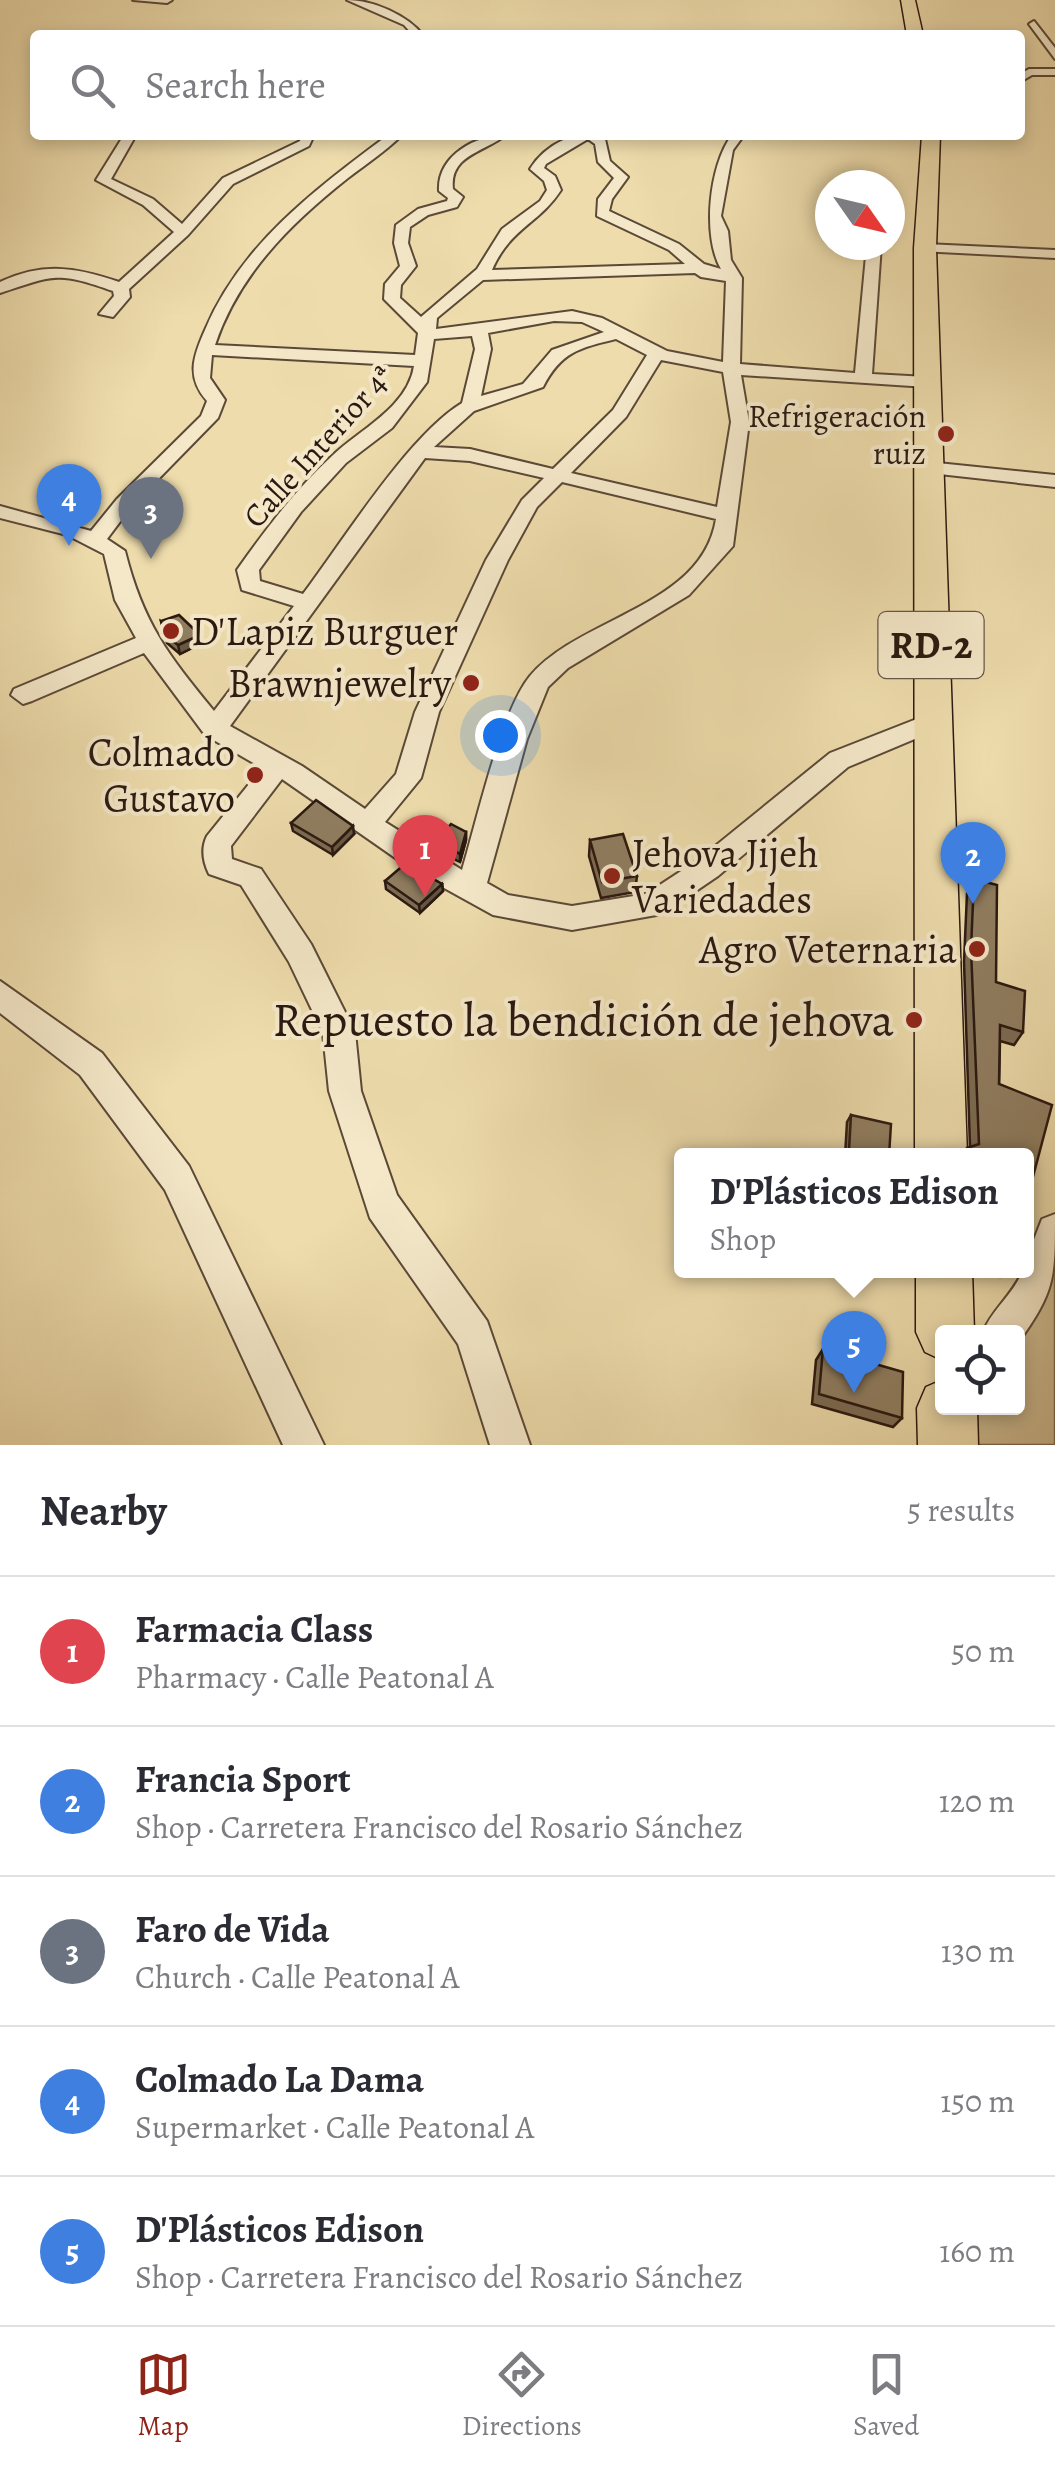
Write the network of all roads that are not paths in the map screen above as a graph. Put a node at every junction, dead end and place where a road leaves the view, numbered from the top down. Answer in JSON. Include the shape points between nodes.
{"nodes":[{"id":1,"x":138,"y":0,"type":"edge"},
{"id":2,"x":166,"y":0,"type":"edge"},
{"id":3,"x":352,"y":0,"type":"edge"},
{"id":4,"x":908,"y":0,"type":"edge"},
{"id":5,"x":1034,"y":24,"type":"dead end"},
{"id":6,"x":414,"y":30,"type":"edge"},
{"id":7,"x":913,"y":30,"type":"edge"},
{"id":8,"x":1055,"y":56,"type":"edge"},
{"id":9,"x":1055,"y":72,"type":"edge"},
{"id":10,"x":1025,"y":75,"type":"edge"},
{"id":11,"x":127,"y":140,"type":"edge"},
{"id":12,"x":306,"y":140,"type":"edge"},
{"id":13,"x":390,"y":140,"type":"edge"},
{"id":14,"x":489,"y":140,"type":"edge"},
{"id":15,"x":578,"y":140,"type":"edge"},
{"id":16,"x":598,"y":140,"type":"edge"},
{"id":17,"x":734,"y":140,"type":"edge"},
{"id":18,"x":931,"y":140,"type":"edge"},
{"id":19,"x":183,"y":232,"type":"junction"},
{"id":20,"x":925,"y":248,"type":"junction"},
{"id":21,"x":1055,"y":254,"type":"edge"},
{"id":22,"x":873,"y":260,"type":"edge"},
{"id":23,"x":700,"y":268,"type":"junction"},
{"id":24,"x":0,"y":270,"type":"edge"},
{"id":25,"x":29,"y":274,"type":"junction"},
{"id":26,"x":480,"y":275,"type":"junction"},
{"id":27,"x":734,"y":278,"type":"junction"},
{"id":28,"x":0,"y":288,"type":"edge"},
{"id":29,"x":121,"y":288,"type":"junction"},
{"id":30,"x":731,"y":298,"type":"junction"},
{"id":31,"x":107,"y":314,"type":"dead end"},
{"id":32,"x":479,"y":331,"type":"junction"},
{"id":33,"x":619,"y":333,"type":"junction"},
{"id":34,"x":430,"y":334,"type":"junction"},
{"id":35,"x":205,"y":350,"type":"junction"},
{"id":36,"x":657,"y":354,"type":"junction"},
{"id":37,"x":424,"y":361,"type":"junction"},
{"id":38,"x":731,"y":370,"type":"junction"},
{"id":39,"x":863,"y":378,"type":"junction"},
{"id":40,"x":927,"y":382,"type":"junction"},
{"id":41,"x":470,"y":402,"type":"junction"},
{"id":42,"x":420,"y":452,"type":"junction"},
{"id":43,"x":928,"y":468,"type":"junction"},
{"id":44,"x":558,"y":475,"type":"junction"},
{"id":45,"x":1055,"y":482,"type":"edge"},
{"id":46,"x":0,"y":512,"type":"edge"},
{"id":47,"x":726,"y":516,"type":"junction"},
{"id":48,"x":94,"y":541,"type":"junction"},
{"id":49,"x":309,"y":603,"type":"junction"},
{"id":50,"x":150,"y":642,"type":"junction"},
{"id":51,"x":23,"y":695,"type":"dead end"},
{"id":52,"x":932,"y":722,"type":"junction"},
{"id":53,"x":214,"y":730,"type":"junction"},
{"id":54,"x":278,"y":766,"type":"junction"},
{"id":55,"x":368,"y":824,"type":"junction"},
{"id":56,"x":471,"y":889,"type":"junction"},
{"id":57,"x":0,"y":995,"type":"edge"},
{"id":58,"x":941,"y":1148,"type":"edge"},
{"id":59,"x":1055,"y":1232,"type":"edge"},
{"id":60,"x":944,"y":1278,"type":"edge"},
{"id":61,"x":945,"y":1325,"type":"edge"},
{"id":62,"x":1008,"y":1325,"type":"edge"},
{"id":63,"x":947,"y":1415,"type":"edge"},
{"id":64,"x":304,"y":1445,"type":"edge"},
{"id":65,"x":510,"y":1445,"type":"edge"},
{"id":66,"x":948,"y":1445,"type":"edge"}],
"edges":[{"from":1,"to":2,"type":"street"},
{"from":3,"to":6,"type":"street"},
{"from":4,"to":7,"type":"main road"},
{"from":5,"to":8,"type":"street"},
{"from":9,"to":10,"type":"street"},
{"from":11,"to":19,"type":"street","via":[[102,180],[148,202]]},
{"from":12,"to":19,"type":"street","via":[[228,181]]},
{"from":13,"to":35,"type":"street","via":[[274,236],[218,311]]},
{"from":14,"to":34,"type":"street","via":[[447,167],[443,178],[456,197],[452,204],[403,224],[408,266],[393,284],[392,300]]},
{"from":15,"to":26,"type":"street","name":"Calle Interior 4ª","via":[[540,162],[554,190],[508,232]]},
{"from":16,"to":23,"type":"street","via":[[604,162],[621,177],[602,213],[674,247]]},
{"from":17,"to":27,"type":"street","via":[[714,216]]},
{"from":18,"to":20,"type":"main road","number":"RD-2"},
{"from":19,"to":29,"type":"street"},
{"from":20,"to":21,"type":"street"},
{"from":20,"to":40,"type":"main road","number":"RD-2"},
{"from":22,"to":39,"type":"street"},
{"from":23,"to":26,"type":"street"},
{"from":23,"to":27,"type":"street"},
{"from":23,"to":30,"type":"street"},
{"from":24,"to":25,"type":"street"},
{"from":25,"to":28,"type":"street"},
{"from":25,"to":29,"type":"street","via":[[52,268]]},
{"from":26,"to":34,"type":"street","name":"Calle Interior 4ª","via":[[429,316]]},
{"from":27,"to":30,"type":"street"},
{"from":29,"to":31,"type":"street","via":[[122,297]]},
{"from":30,"to":38,"type":"street"},
{"from":32,"to":33,"type":"street","via":[[569,315]]},
{"from":32,"to":34,"type":"street"},
{"from":32,"to":41,"type":"street","via":[[483,349]]},
{"from":33,"to":36,"type":"street"},
{"from":33,"to":41,"type":"street","via":[[555,354],[529,388]]},
{"from":34,"to":37,"type":"street","name":"Calle Interior 4ª"},
{"from":35,"to":37,"type":"street"},
{"from":35,"to":48,"type":"street","via":[[197,371],[216,400],[208,418]]},
{"from":36,"to":38,"type":"street"},
{"from":36,"to":44,"type":"street","via":[[620,413]]},
{"from":37,"to":49,"type":"street","name":"Calle Interior 4ª","via":[[421,378],[385,424],[339,459],[248,570],[250,585]]},
{"from":38,"to":39,"type":"street"},
{"from":38,"to":47,"type":"street","via":[[740,422]]},
{"from":39,"to":40,"type":"street"},
{"from":40,"to":43,"type":"main road","number":"RD-2"},
{"from":41,"to":42,"type":"street"},
{"from":42,"to":44,"type":"street","via":[[470,455]]},
{"from":42,"to":49,"type":"street"},
{"from":43,"to":45,"type":"street"},
{"from":43,"to":52,"type":"main road","number":"RD-2"},
{"from":44,"to":47,"type":"street"},
{"from":44,"to":55,"type":"street","via":[[528,504],[497,560],[427,712],[408,778]]},
{"from":46,"to":48,"type":"street"},
{"from":47,"to":56,"type":"street","via":[[722,546],[681,590],[560,662],[538,684],[514,739]]},
{"from":48,"to":50,"type":"street","via":[[114,551],[126,600]]},
{"from":49,"to":53,"type":"street"},
{"from":50,"to":51,"type":"street"},
{"from":50,"to":53,"type":"street"},
{"from":52,"to":56,"type":"street","via":[[839,760],[708,868],[652,905],[572,918],[503,906]]},
{"from":52,"to":58,"type":"main road","number":"RD-2"},
{"from":53,"to":54,"type":"street"},
{"from":54,"to":55,"type":"street"},
{"from":54,"to":65,"type":"street","via":[[218,844],[219,866],[251,877],[300,952],[338,1032],[345,1091],[383,1205],[474,1334]]},
{"from":55,"to":56,"type":"street"},
{"from":57,"to":64,"type":"street","via":[[91,1064],[178,1178]]},
{"from":59,"to":62,"type":"street","via":[[1032,1296]]},
{"from":60,"to":61,"type":"main road"},
{"from":63,"to":66,"type":"main road"}]}
